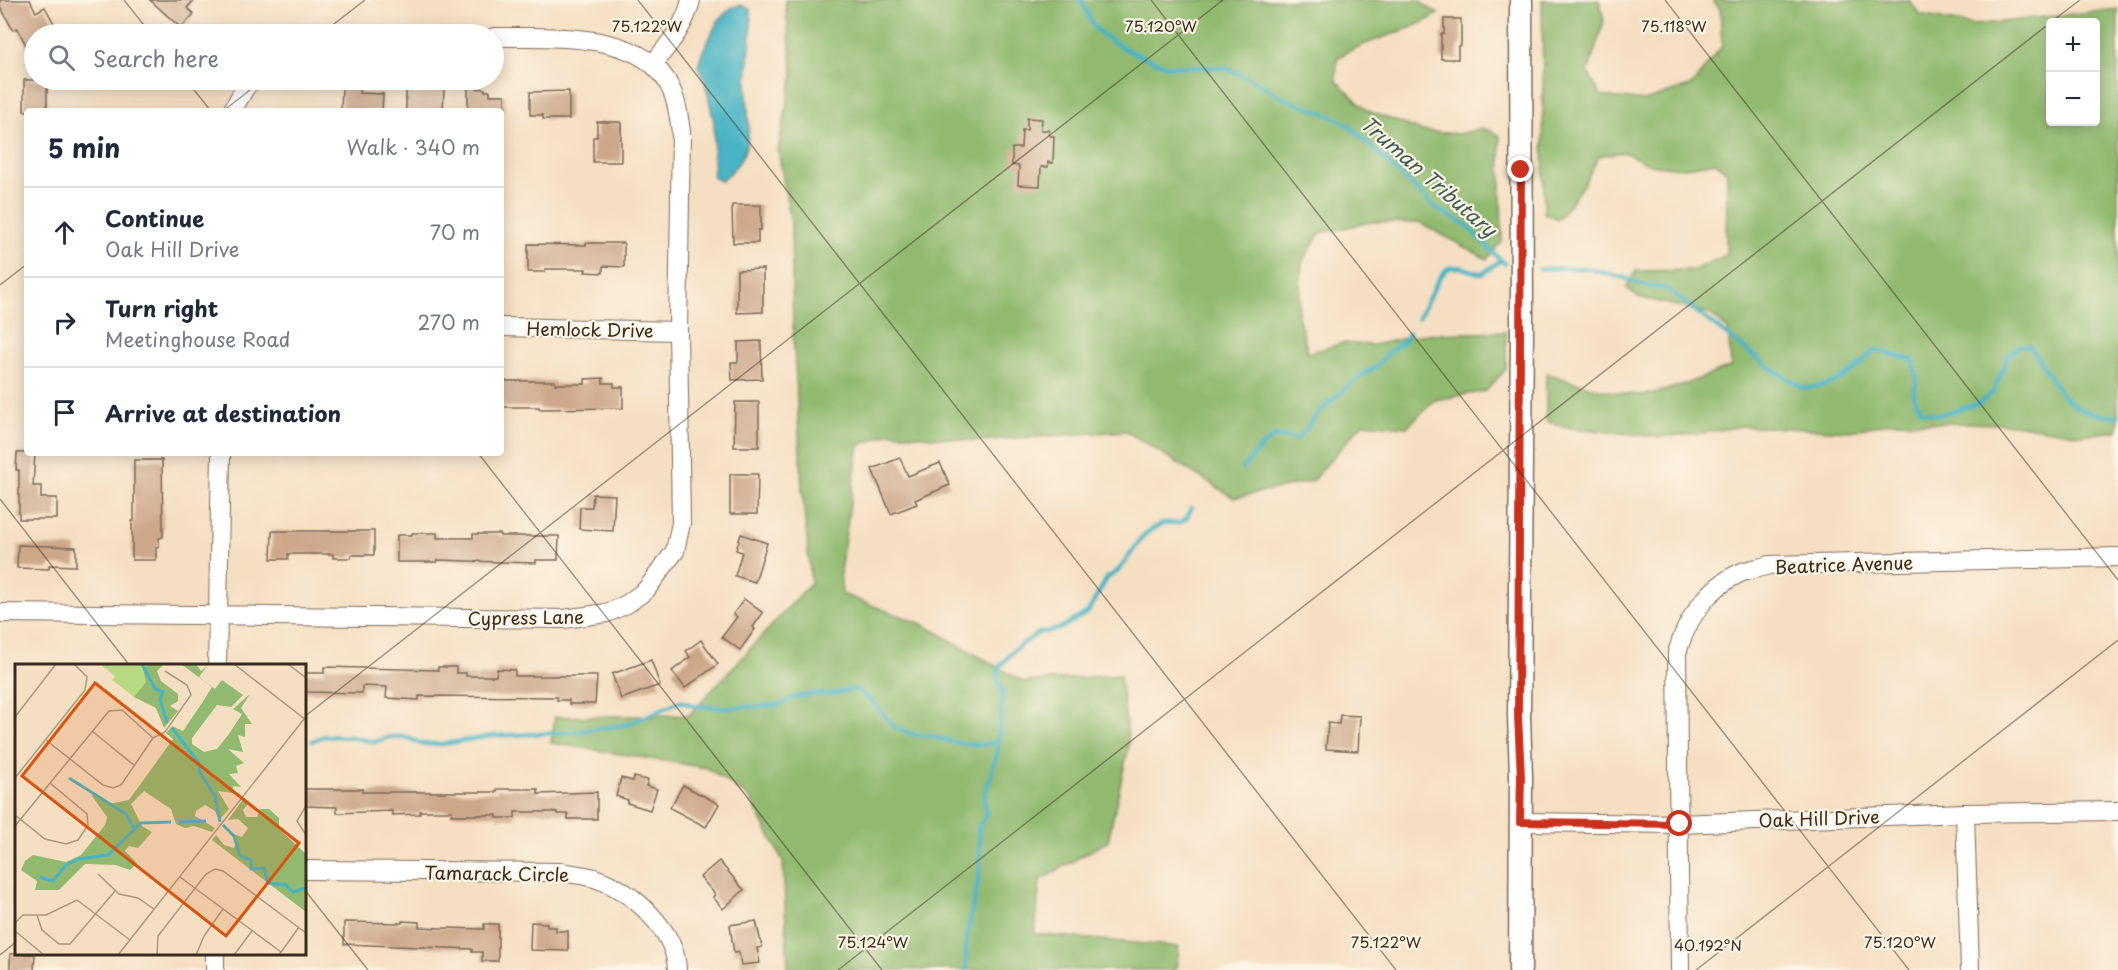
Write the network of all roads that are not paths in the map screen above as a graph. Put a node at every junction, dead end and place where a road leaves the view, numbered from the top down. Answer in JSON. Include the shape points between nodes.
{"nodes":[{"id":1,"x":691,"y":0,"type":"edge"},
{"id":2,"x":1521,"y":0,"type":"edge"},
{"id":3,"x":504,"y":37,"type":"edge"},
{"id":4,"x":653,"y":64,"type":"junction"},
{"id":5,"x":243,"y":90,"type":"edge"},
{"id":6,"x":234,"y":108,"type":"edge"},
{"id":7,"x":504,"y":327,"type":"edge"},
{"id":8,"x":678,"y":331,"type":"junction"},
{"id":9,"x":221,"y":456,"type":"edge"},
{"id":10,"x":2118,"y":557,"type":"edge"},
{"id":11,"x":0,"y":613,"type":"edge"},
{"id":12,"x":217,"y":615,"type":"junction"},
{"id":13,"x":217,"y":664,"type":"edge"},
{"id":14,"x":2118,"y":811,"type":"edge"},
{"id":15,"x":1965,"y":813,"type":"junction"},
{"id":16,"x":1520,"y":822,"type":"junction"},
{"id":17,"x":1680,"y":824,"type":"junction"},
{"id":18,"x":306,"y":870,"type":"edge"},
{"id":19,"x":677,"y":970,"type":"edge"},
{"id":20,"x":1520,"y":970,"type":"edge"},
{"id":21,"x":1680,"y":970,"type":"edge"},
{"id":22,"x":1970,"y":970,"type":"edge"}],
"edges":[{"from":1,"to":4,"type":"street","via":[[680,30]]},
{"from":2,"to":16,"type":"street"},
{"from":3,"to":4,"type":"street","via":[[609,42]]},
{"from":4,"to":8,"type":"street","name":"Cypress Lane","via":[[670,85],[681,132]]},
{"from":5,"to":6,"type":"street"},
{"from":7,"to":8,"type":"street","name":"Hemlock Drive"},
{"from":8,"to":12,"type":"street","name":"Cypress Lane","via":[[681,523],[675,551],[646,590],[627,604],[607,613],[564,620]]},
{"from":9,"to":12,"type":"street"},
{"from":10,"to":17,"type":"street","name":"Beatrice Avenue","via":[[1769,565],[1725,582],[1709,594],[1688,623],[1677,653]]},
{"from":11,"to":12,"type":"street","name":"Cypress Lane"},
{"from":12,"to":13,"type":"street"},
{"from":14,"to":15,"type":"street","name":"Oak Hill Drive"},
{"from":15,"to":17,"type":"street","name":"Oak Hill Drive"},
{"from":15,"to":22,"type":"street"},
{"from":16,"to":17,"type":"street","name":"Oak Hill Drive"},
{"from":16,"to":20,"type":"street"},
{"from":17,"to":21,"type":"street","name":"Beatrice Avenue"},
{"from":18,"to":19,"type":"street","name":"Tamarack Circle","via":[[560,872],[596,878],[625,892],[650,914],[672,948]]}]}
